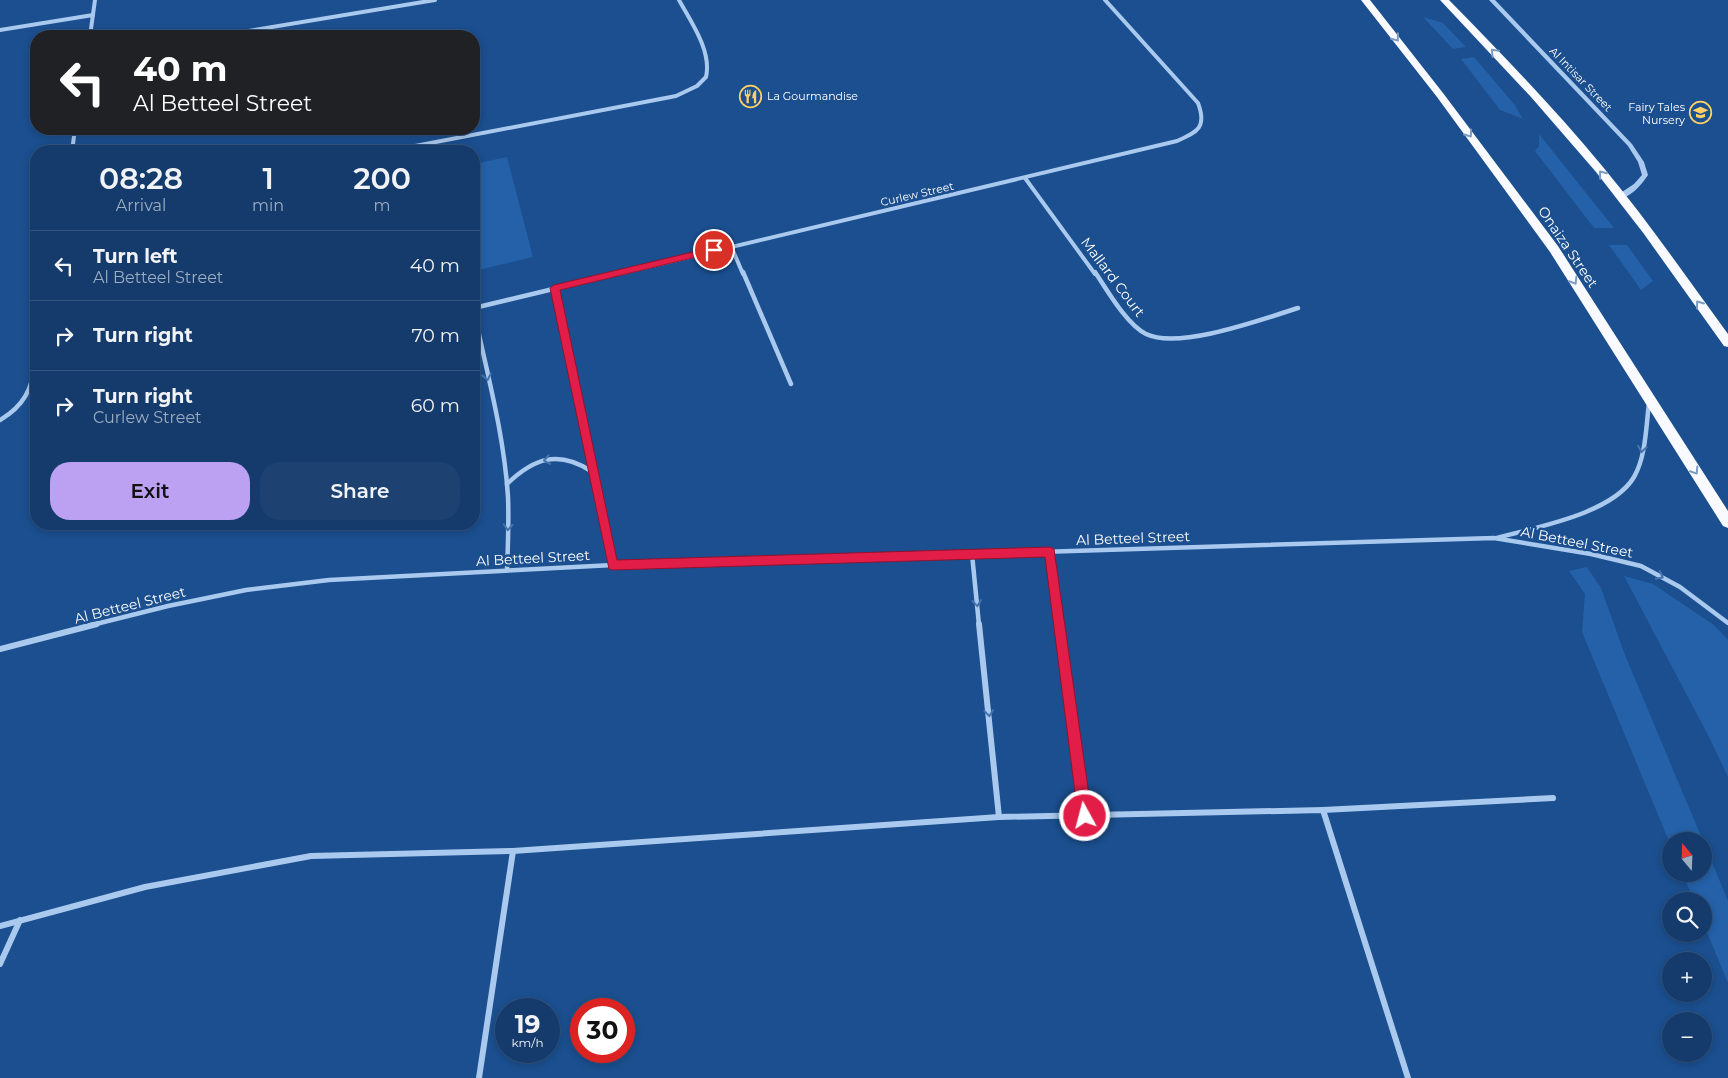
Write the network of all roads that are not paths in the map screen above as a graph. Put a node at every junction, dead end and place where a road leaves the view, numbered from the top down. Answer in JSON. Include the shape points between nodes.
{"nodes":[{"id":1,"x":95,"y":0,"type":"edge"},
{"id":2,"x":435,"y":0,"type":"edge"},
{"id":3,"x":679,"y":0,"type":"edge"},
{"id":4,"x":1105,"y":0,"type":"edge"},
{"id":5,"x":1365,"y":0,"type":"edge"},
{"id":6,"x":1444,"y":0,"type":"edge"},
{"id":7,"x":1492,"y":0,"type":"edge"},
{"id":8,"x":93,"y":15,"type":"junction"},
{"id":9,"x":0,"y":30,"type":"edge"},
{"id":10,"x":91,"y":30,"type":"edge"},
{"id":11,"x":254,"y":30,"type":"edge"},
{"id":12,"x":480,"y":134,"type":"edge"},
{"id":13,"x":472,"y":135,"type":"edge"},
{"id":14,"x":420,"y":145,"type":"edge"},
{"id":15,"x":1025,"y":178,"type":"junction"},
{"id":16,"x":1621,"y":196,"type":"junction"},
{"id":17,"x":731,"y":246,"type":"junction"},
{"id":18,"x":554,"y":288,"type":"junction"},
{"id":19,"x":480,"y":306,"type":"edge"},
{"id":20,"x":1298,"y":308,"type":"dead end"},
{"id":21,"x":480,"y":341,"type":"edge"},
{"id":22,"x":1728,"y":343,"type":"edge"},
{"id":23,"x":791,"y":384,"type":"dead end"},
{"id":24,"x":30,"y":391,"type":"edge"},
{"id":25,"x":1649,"y":401,"type":"junction"},
{"id":26,"x":0,"y":420,"type":"edge"},
{"id":27,"x":592,"y":472,"type":"junction"},
{"id":28,"x":507,"y":484,"type":"junction"},
{"id":29,"x":1728,"y":522,"type":"edge"},
{"id":30,"x":1494,"y":538,"type":"junction"},
{"id":31,"x":1050,"y":552,"type":"junction"},
{"id":32,"x":972,"y":554,"type":"junction"},
{"id":33,"x":613,"y":565,"type":"junction"},
{"id":34,"x":507,"y":570,"type":"junction"},
{"id":35,"x":1728,"y":623,"type":"edge"},
{"id":36,"x":0,"y":649,"type":"edge"},
{"id":37,"x":1553,"y":798,"type":"dead end"},
{"id":38,"x":1323,"y":810,"type":"junction"},
{"id":39,"x":1085,"y":816,"type":"junction"},
{"id":40,"x":999,"y":817,"type":"junction"},
{"id":41,"x":513,"y":852,"type":"junction"},
{"id":42,"x":20,"y":920,"type":"junction"},
{"id":43,"x":0,"y":926,"type":"edge"},
{"id":44,"x":0,"y":964,"type":"edge"},
{"id":45,"x":480,"y":1078,"type":"edge"},
{"id":46,"x":1408,"y":1078,"type":"edge"}],
"edges":[{"from":1,"to":8,"type":"street"},
{"from":2,"to":11,"type":"street"},
{"from":3,"to":12,"type":"street","via":[[706,55],[706,78],[695,87],[676,96]]},
{"from":4,"to":15,"type":"street","name":"Curlew Street","via":[[1198,104],[1204,116],[1202,126],[1194,134],[1177,140]]},
{"from":5,"to":25,"type":"highway","name":"Onaiza Street","one_way":true,"via":[[1554,249]]},
{"from":16,"to":6,"type":"highway","one_way":true,"via":[[1525,84]]},
{"from":7,"to":16,"type":"street","name":"Al Intisar Street","via":[[1630,145],[1642,162],[1645,175]]},
{"from":8,"to":9,"type":"street"},
{"from":8,"to":10,"type":"street"},
{"from":13,"to":14,"type":"street"},
{"from":15,"to":17,"type":"street","name":"Curlew Street"},
{"from":15,"to":20,"type":"street","name":"Mallard Court","via":[[1131,322],[1147,335],[1170,338],[1197,336]]},
{"from":22,"to":16,"type":"highway","one_way":true},
{"from":17,"to":18,"type":"street","name":"Curlew Street"},
{"from":17,"to":23,"type":"street"},
{"from":18,"to":19,"type":"street","name":"Curlew Street"},
{"from":18,"to":27,"type":"street"},
{"from":21,"to":28,"type":"street","one_way":true},
{"from":24,"to":26,"type":"street","via":[[19,407]]},
{"from":25,"to":29,"type":"highway","name":"Onaiza Street","one_way":true},
{"from":25,"to":30,"type":"street","name":"Al Betteel Street","one_way":true,"via":[[1640,462],[1633,479],[1615,497],[1575,515]]},
{"from":27,"to":28,"type":"street","one_way":true,"via":[[581,463],[566,458],[549,459],[532,463]]},
{"from":27,"to":33,"type":"street"},
{"from":28,"to":34,"type":"street","one_way":true},
{"from":30,"to":31,"type":"street","name":"Al Betteel Street"},
{"from":30,"to":35,"type":"street","name":"Al Betteel Street","one_way":true,"via":[[1641,566],[1680,586]]},
{"from":31,"to":32,"type":"street","name":"Al Betteel Street"},
{"from":31,"to":39,"type":"street"},
{"from":32,"to":33,"type":"street","name":"Al Betteel Street"},
{"from":32,"to":40,"type":"street","one_way":true},
{"from":33,"to":34,"type":"street","name":"Al Betteel Street"},
{"from":34,"to":36,"type":"street","name":"Al Betteel Street","via":[[329,580],[246,590],[168,606]]},
{"from":37,"to":38,"type":"street"},
{"from":38,"to":39,"type":"street"},
{"from":38,"to":46,"type":"street"},
{"from":39,"to":40,"type":"street"},
{"from":40,"to":41,"type":"street"},
{"from":41,"to":42,"type":"street","via":[[311,856],[145,887]]},
{"from":41,"to":45,"type":"street"},
{"from":42,"to":43,"type":"street"},
{"from":42,"to":44,"type":"street"}]}
